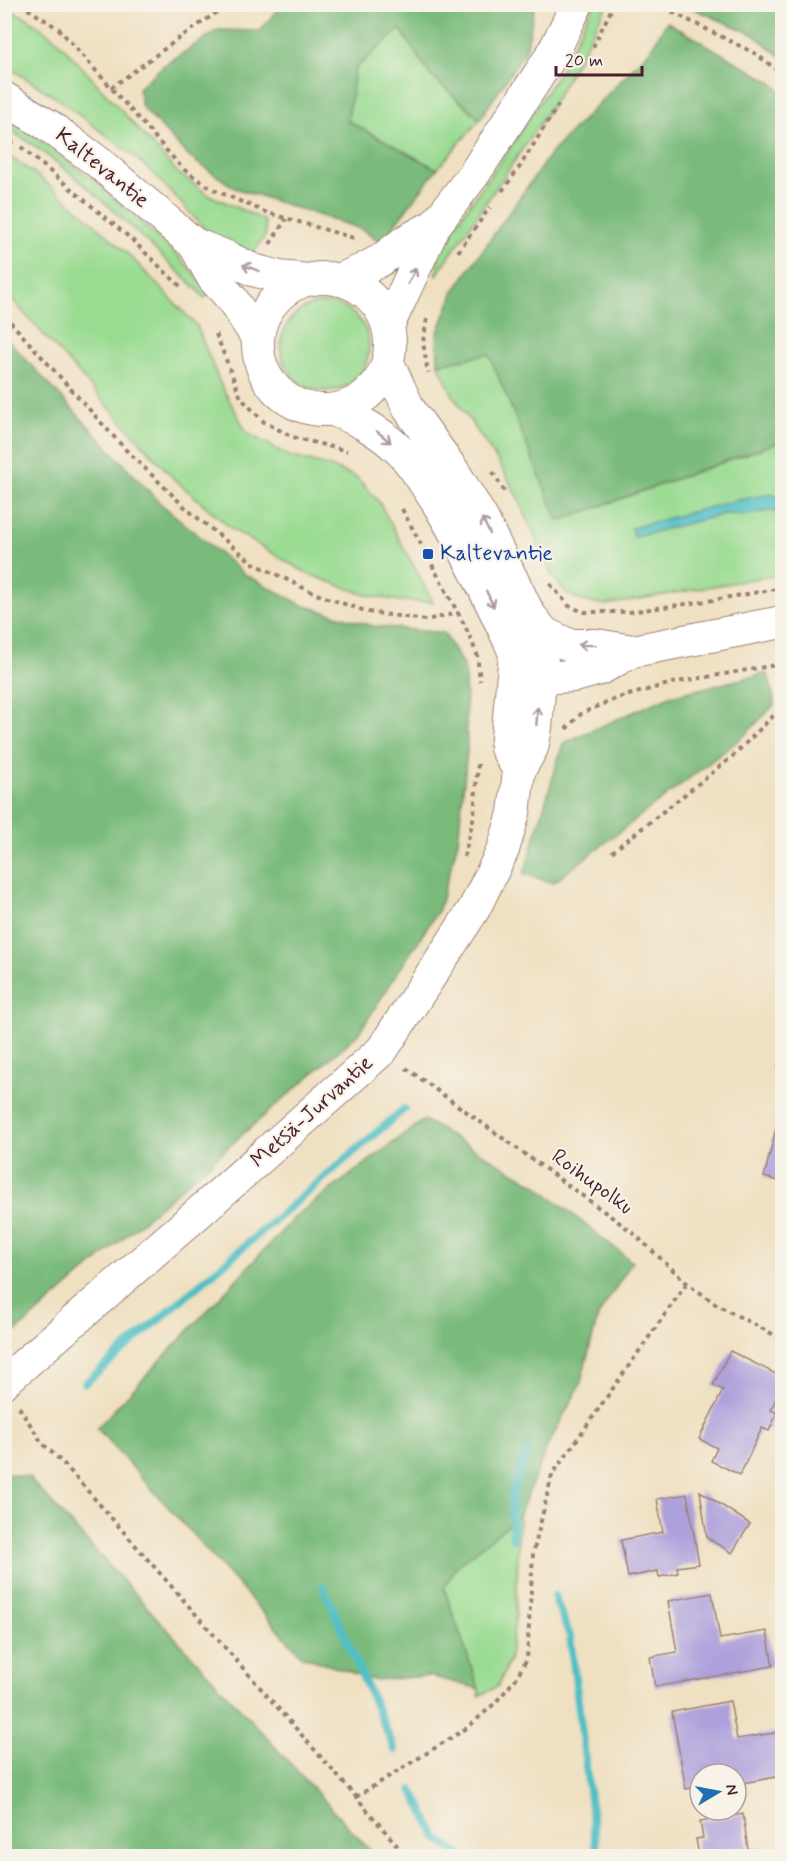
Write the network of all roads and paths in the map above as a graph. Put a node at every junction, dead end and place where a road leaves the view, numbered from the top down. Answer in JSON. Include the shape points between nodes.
{"nodes":[{"id":1,"x":20,"y":4,"type":"edge"},
{"id":2,"x":229,"y":4,"type":"edge"},
{"id":3,"x":577,"y":4,"type":"edge"},
{"id":4,"x":656,"y":4,"type":"edge"},
{"id":5,"x":783,"y":74,"type":"edge"},
{"id":6,"x":111,"y":88,"type":"junction"},
{"id":7,"x":4,"y":98,"type":"edge"},
{"id":8,"x":4,"y":138,"type":"edge"},
{"id":9,"x":435,"y":225,"type":"junction"},
{"id":10,"x":194,"y":244,"type":"junction"},
{"id":11,"x":381,"y":260,"type":"junction"},
{"id":12,"x":308,"y":280,"type":"junction"},
{"id":13,"x":339,"y":280,"type":"junction"},
{"id":14,"x":408,"y":284,"type":"junction"},
{"id":15,"x":183,"y":289,"type":"dead end"},
{"id":16,"x":4,"y":315,"type":"edge"},
{"id":17,"x":388,"y":326,"type":"junction"},
{"id":18,"x":215,"y":331,"type":"dead end"},
{"id":19,"x":258,"y":339,"type":"junction"},
{"id":20,"x":388,"y":363,"type":"junction"},
{"id":21,"x":430,"y":380,"type":"dead end"},
{"id":22,"x":333,"y":410,"type":"junction"},
{"id":23,"x":349,"y":452,"type":"dead end"},
{"id":24,"x":487,"y":464,"type":"dead end"},
{"id":25,"x":510,"y":502,"type":"dead end"},
{"id":26,"x":400,"y":505,"type":"dead end"},
{"id":27,"x":544,"y":578,"type":"dead end"},
{"id":28,"x":783,"y":588,"type":"edge"},
{"id":29,"x":458,"y":614,"type":"junction"},
{"id":30,"x":783,"y":622,"type":"edge"},
{"id":31,"x":544,"y":633,"type":"junction"},
{"id":32,"x":633,"y":651,"type":"junction"},
{"id":33,"x":515,"y":653,"type":"junction"},
{"id":34,"x":783,"y":664,"type":"edge"},
{"id":35,"x":540,"y":674,"type":"junction"},
{"id":36,"x":481,"y":686,"type":"dead end"},
{"id":37,"x":783,"y":706,"type":"edge"},
{"id":38,"x":536,"y":728,"type":"junction"},
{"id":39,"x":478,"y":757,"type":"dead end"},
{"id":40,"x":519,"y":771,"type":"junction"},
{"id":41,"x":476,"y":797,"type":"dead end"},
{"id":42,"x":612,"y":852,"type":"dead end"},
{"id":43,"x":382,"y":1050,"type":"junction"},
{"id":44,"x":687,"y":1283,"type":"junction"},
{"id":45,"x":783,"y":1339,"type":"edge"},
{"id":46,"x":11,"y":1393,"type":"edge"},
{"id":47,"x":356,"y":1797,"type":"junction"},
{"id":48,"x":406,"y":1857,"type":"edge"}],
"edges":[{"from":1,"to":6,"type":"path","via":[[59,29]]},
{"from":2,"to":6,"type":"path"},
{"from":3,"to":9,"type":"street","via":[[553,53],[474,174]]},
{"from":4,"to":5,"type":"path","via":[[756,54]]},
{"from":6,"to":11,"type":"path","via":[[183,169],[212,189],[265,213],[357,239]]},
{"from":7,"to":10,"type":"street","name":"Kaltevantie","via":[[98,162]]},
{"from":8,"to":15,"type":"path","via":[[21,147],[121,231]]},
{"from":9,"to":11,"type":"street"},
{"from":14,"to":9,"type":"street","one_way":true},
{"from":12,"to":10,"type":"street","name":"Kaltevantie","one_way":true,"via":[[253,270]]},
{"from":10,"to":19,"type":"street","name":"Kaltevantie","via":[[213,278]]},
{"from":11,"to":13,"type":"street"},
{"from":12,"to":13,"type":"street"},
{"from":12,"to":19,"type":"street","via":[[288,288],[272,303],[262,320]]},
{"from":13,"to":17,"type":"street","via":[[368,294],[381,309]]},
{"from":14,"to":17,"type":"street"},
{"from":14,"to":21,"type":"path","via":[[431,305],[423,342]]},
{"from":16,"to":29,"type":"path","via":[[125,449],[188,510],[253,563],[316,594],[368,612],[426,620]]},
{"from":17,"to":20,"type":"street"},
{"from":18,"to":23,"type":"path","via":[[241,398],[264,422],[292,437]]},
{"from":19,"to":22,"type":"street","via":[[267,377],[279,392],[294,403]]},
{"from":20,"to":22,"type":"street","via":[[367,394],[351,405]]},
{"from":31,"to":20,"type":"street","one_way":true,"via":[[529,614],[482,518],[409,409]]},
{"from":22,"to":33,"type":"street","one_way":true,"via":[[361,421],[401,452],[461,541]]},
{"from":24,"to":25,"type":"path"},
{"from":26,"to":29,"type":"path"},
{"from":27,"to":28,"type":"path","via":[[569,606],[584,612],[629,612]]},
{"from":29,"to":36,"type":"path","via":[[477,654]]},
{"from":30,"to":32,"type":"street"},
{"from":32,"to":31,"type":"street","one_way":true,"via":[[568,645]]},
{"from":31,"to":33,"type":"street"},
{"from":31,"to":35,"type":"street","name":"Metsä-Jurvantie"},
{"from":32,"to":35,"type":"street","via":[[600,669],[574,676]]},
{"from":33,"to":35,"type":"street","via":[[527,668]]},
{"from":33,"to":40,"type":"street","via":[[506,748]]},
{"from":34,"to":38,"type":"path","via":[[672,683],[618,698],[582,713],[561,732]]},
{"from":38,"to":35,"type":"street","name":"Metsä-Jurvantie","one_way":true},
{"from":37,"to":42,"type":"path","via":[[732,757]]},
{"from":38,"to":40,"type":"street","name":"Metsä-Jurvantie","via":[[532,748]]},
{"from":39,"to":41,"type":"path"},
{"from":40,"to":43,"type":"street","name":"Metsä-Jurvantie","via":[[514,813],[503,850],[474,909]]},
{"from":43,"to":44,"type":"path","name":"Roihupolku","via":[[631,1231]]},
{"from":43,"to":46,"type":"street","name":"Metsä-Jurvantie","via":[[196,1215]]},
{"from":44,"to":45,"type":"path","name":"Roihupolku","via":[[717,1305]]},
{"from":44,"to":47,"type":"path","via":[[552,1475],[533,1554],[526,1659],[515,1680],[467,1728]]},
{"from":46,"to":47,"type":"path","via":[[42,1443]]},
{"from":47,"to":48,"type":"path"}]}
